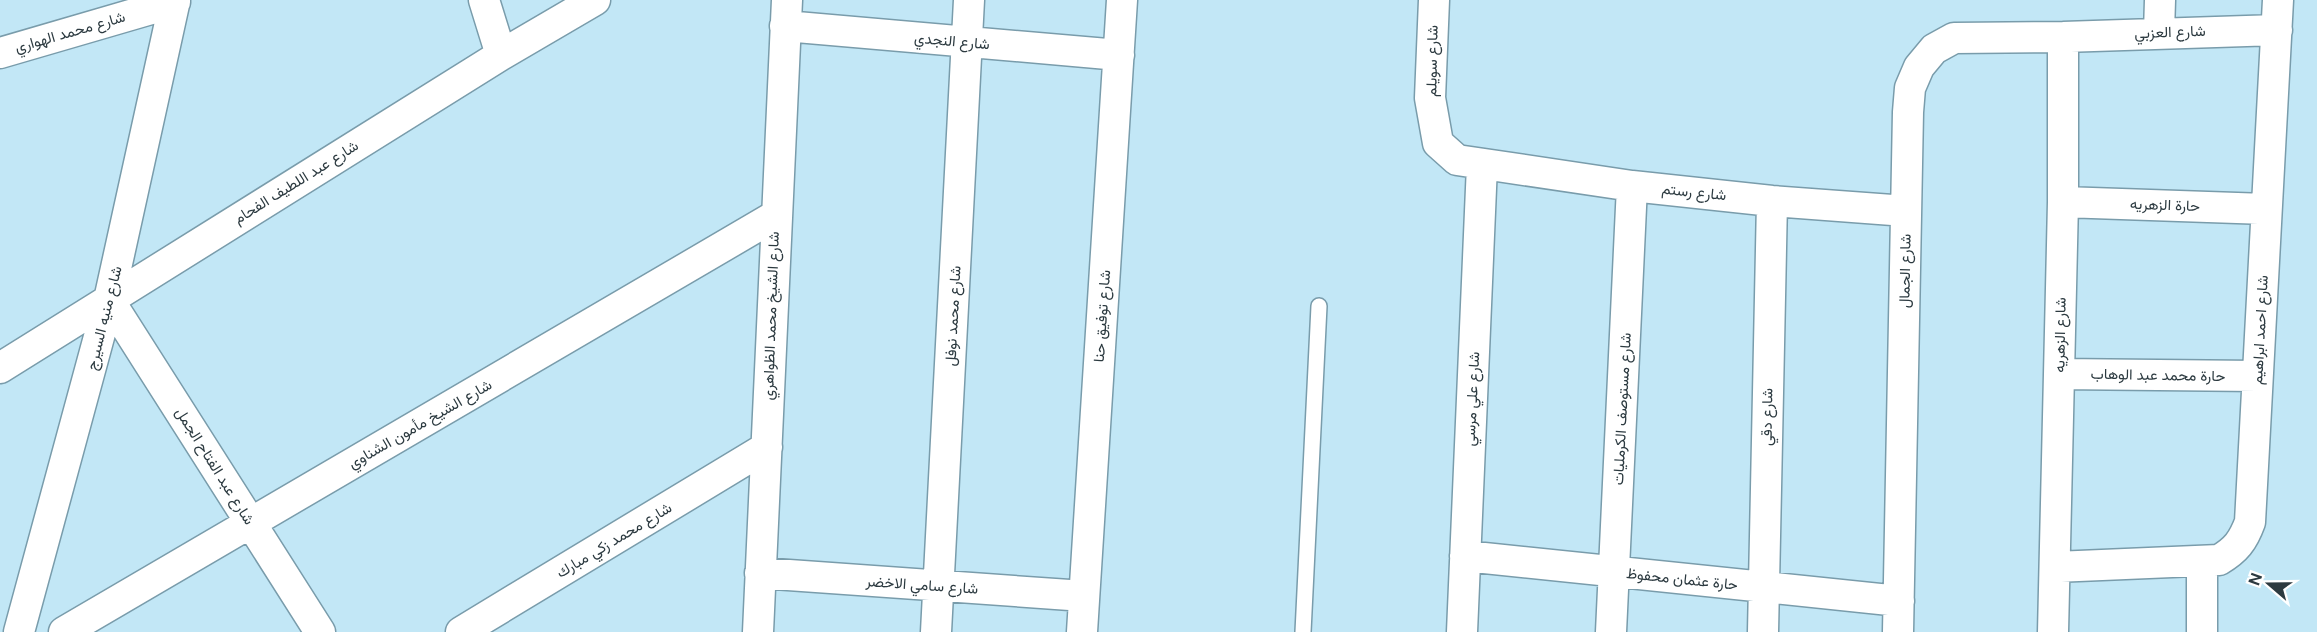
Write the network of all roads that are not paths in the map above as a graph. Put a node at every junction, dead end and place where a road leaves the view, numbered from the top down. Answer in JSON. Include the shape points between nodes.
{"nodes":[{"id":1,"x":484,"y":0,"type":"edge"},
{"id":2,"x":594,"y":0,"type":"edge"},
{"id":3,"x":969,"y":0,"type":"edge"},
{"id":4,"x":1122,"y":0,"type":"edge"},
{"id":5,"x":1434,"y":0,"type":"edge"},
{"id":6,"x":2160,"y":0,"type":"edge"},
{"id":7,"x":2278,"y":0,"type":"edge"},
{"id":8,"x":175,"y":1,"type":"edge"},
{"id":9,"x":786,"y":13,"type":"edge"},
{"id":10,"x":2277,"y":30,"type":"junction"},
{"id":11,"x":2159,"y":32,"type":"junction"},
{"id":12,"x":2063,"y":37,"type":"junction"},
{"id":13,"x":967,"y":42,"type":"junction"},
{"id":14,"x":0,"y":53,"type":"edge"},
{"id":15,"x":501,"y":55,"type":"junction"},
{"id":16,"x":1119,"y":55,"type":"junction"},
{"id":17,"x":1482,"y":165,"type":"junction"},
{"id":18,"x":1632,"y":186,"type":"junction"},
{"id":19,"x":1772,"y":201,"type":"junction"},
{"id":20,"x":2063,"y":202,"type":"junction"},
{"id":21,"x":2266,"y":209,"type":"junction"},
{"id":22,"x":1906,"y":211,"type":"junction"},
{"id":23,"x":775,"y":216,"type":"junction"},
{"id":24,"x":109,"y":300,"type":"junction"},
{"id":25,"x":1319,"y":306,"type":"dead end"},
{"id":26,"x":0,"y":368,"type":"edge"},
{"id":27,"x":2059,"y":374,"type":"junction"},
{"id":28,"x":2257,"y":376,"type":"junction"},
{"id":29,"x":767,"y":447,"type":"junction"},
{"id":30,"x":251,"y":523,"type":"junction"},
{"id":31,"x":1465,"y":556,"type":"junction"},
{"id":32,"x":2202,"y":562,"type":"junction"},
{"id":33,"x":2055,"y":567,"type":"junction"},
{"id":34,"x":1614,"y":572,"type":"junction"},
{"id":35,"x":760,"y":573,"type":"junction"},
{"id":36,"x":939,"y":586,"type":"junction"},
{"id":37,"x":1764,"y":588,"type":"junction"},
{"id":38,"x":1084,"y":596,"type":"junction"},
{"id":39,"x":1899,"y":601,"type":"junction"},
{"id":40,"x":19,"y":632,"type":"edge"},
{"id":41,"x":64,"y":632,"type":"edge"},
{"id":42,"x":320,"y":632,"type":"edge"},
{"id":43,"x":461,"y":632,"type":"edge"},
{"id":44,"x":758,"y":632,"type":"edge"},
{"id":45,"x":936,"y":632,"type":"edge"},
{"id":46,"x":1082,"y":632,"type":"edge"},
{"id":47,"x":1302,"y":632,"type":"edge"},
{"id":48,"x":1462,"y":632,"type":"edge"},
{"id":49,"x":1611,"y":632,"type":"edge"},
{"id":50,"x":1763,"y":632,"type":"edge"},
{"id":51,"x":1898,"y":632,"type":"edge"},
{"id":52,"x":2053,"y":632,"type":"edge"},
{"id":53,"x":2202,"y":632,"type":"edge"}],
"edges":[{"from":1,"to":15,"type":"street"},
{"from":2,"to":15,"type":"street","name":"شارع عبد اللطيف الفحام"},
{"from":3,"to":13,"type":"street","name":"شارع محمد نوفل"},
{"from":4,"to":16,"type":"street","name":"شارع توفيق حنا"},
{"from":5,"to":17,"type":"street","name":"شارع سويلم","via":[[1430,98],[1438,143],[1458,160]]},
{"from":6,"to":11,"type":"street"},
{"from":7,"to":10,"type":"street","name":"شارع احمد ابراهيم"},
{"from":8,"to":14,"type":"street","name":"شارع محمد الهواري"},
{"from":8,"to":24,"type":"street","name":"شارع منيه السيرج"},
{"from":9,"to":13,"type":"street","name":"شارع النجدي"},
{"from":9,"to":23,"type":"street","name":"شارع الشيخ محمد الظواهري"},
{"from":10,"to":11,"type":"street","name":"شارع العزبي"},
{"from":10,"to":21,"type":"street","name":"شارع احمد ابراهيم"},
{"from":11,"to":12,"type":"street","name":"شارع العزبي"},
{"from":12,"to":20,"type":"street","name":"شارع الزهريه"},
{"from":12,"to":22,"type":"street","name":"شارع الجمال","via":[[1954,38],[1934,49],[1919,67],[1910,88]]},
{"from":13,"to":16,"type":"street","name":"شارع النجدي"},
{"from":13,"to":36,"type":"street","name":"شارع محمد نوفل"},
{"from":15,"to":24,"type":"street","name":"شارع عبد اللطيف الفحام"},
{"from":16,"to":38,"type":"street","name":"شارع توفيق حنا"},
{"from":17,"to":18,"type":"street","name":"شارع رستم"},
{"from":17,"to":31,"type":"street","name":"شارع علي مرسي"},
{"from":18,"to":19,"type":"street","name":"شارع رستم"},
{"from":18,"to":34,"type":"street","name":"شارع مستوصف الكرمليات"},
{"from":19,"to":22,"type":"street","name":"شارع رستم"},
{"from":19,"to":37,"type":"street","name":"شارع دقي"},
{"from":20,"to":21,"type":"street","name":"حارة الزهريه"},
{"from":20,"to":27,"type":"street","name":"شارع الزهريه"},
{"from":21,"to":28,"type":"street","name":"شارع احمد ابراهيم"},
{"from":22,"to":39,"type":"street","name":"شارع الجمال"},
{"from":23,"to":29,"type":"street","name":"شارع الشيخ محمد الظواهري"},
{"from":23,"to":30,"type":"street","name":"شارع الشيخ مأمون الشناوي"},
{"from":24,"to":26,"type":"street","name":"شارع عبد اللطيف الفحام"},
{"from":24,"to":30,"type":"street","name":"شارع عبد الفتاح الجمل"},
{"from":24,"to":40,"type":"street","name":"شارع منيه السيرج"},
{"from":25,"to":47,"type":"lane"},
{"from":27,"to":28,"type":"street","name":"حارة محمد عبد الوهاب"},
{"from":27,"to":33,"type":"street","name":"شارع الزهريه"},
{"from":28,"to":32,"type":"street","name":"شارع احمد ابراهيم","via":[[2250,522],[2233,551],[2219,560]]},
{"from":29,"to":35,"type":"street","name":"شارع الشيخ محمد الظواهري"},
{"from":29,"to":43,"type":"street","name":"شارع محمد زكي مبارك"},
{"from":30,"to":41,"type":"street","name":"شارع الشيخ مأمون الشناوي"},
{"from":30,"to":42,"type":"street","name":"شارع عبد الفتاح الجمل"},
{"from":31,"to":34,"type":"street","name":"حارة عثمان محفوظ"},
{"from":31,"to":48,"type":"street","name":"شارع علي مرسي"},
{"from":32,"to":33,"type":"street","name":"شارع احمد ابراهيم"},
{"from":32,"to":53,"type":"street"},
{"from":33,"to":52,"type":"street","name":"شارع الزهريه"},
{"from":34,"to":37,"type":"street","name":"حارة عثمان محفوظ"},
{"from":34,"to":49,"type":"street","name":"شارع مستوصف الكرمليات"},
{"from":35,"to":36,"type":"street","name":"شارع سامي الاخضر"},
{"from":35,"to":44,"type":"street","name":"شارع الشيخ محمد الظواهري"},
{"from":36,"to":38,"type":"street","name":"شارع سامي الاخضر"},
{"from":36,"to":45,"type":"street","name":"شارع محمد نوفل"},
{"from":37,"to":39,"type":"street","name":"حارة عثمان محفوظ"},
{"from":37,"to":50,"type":"street","name":"شارع دقي"},
{"from":38,"to":46,"type":"street","name":"شارع توفيق حنا"},
{"from":39,"to":51,"type":"street","name":"شارع الجمال"}]}
